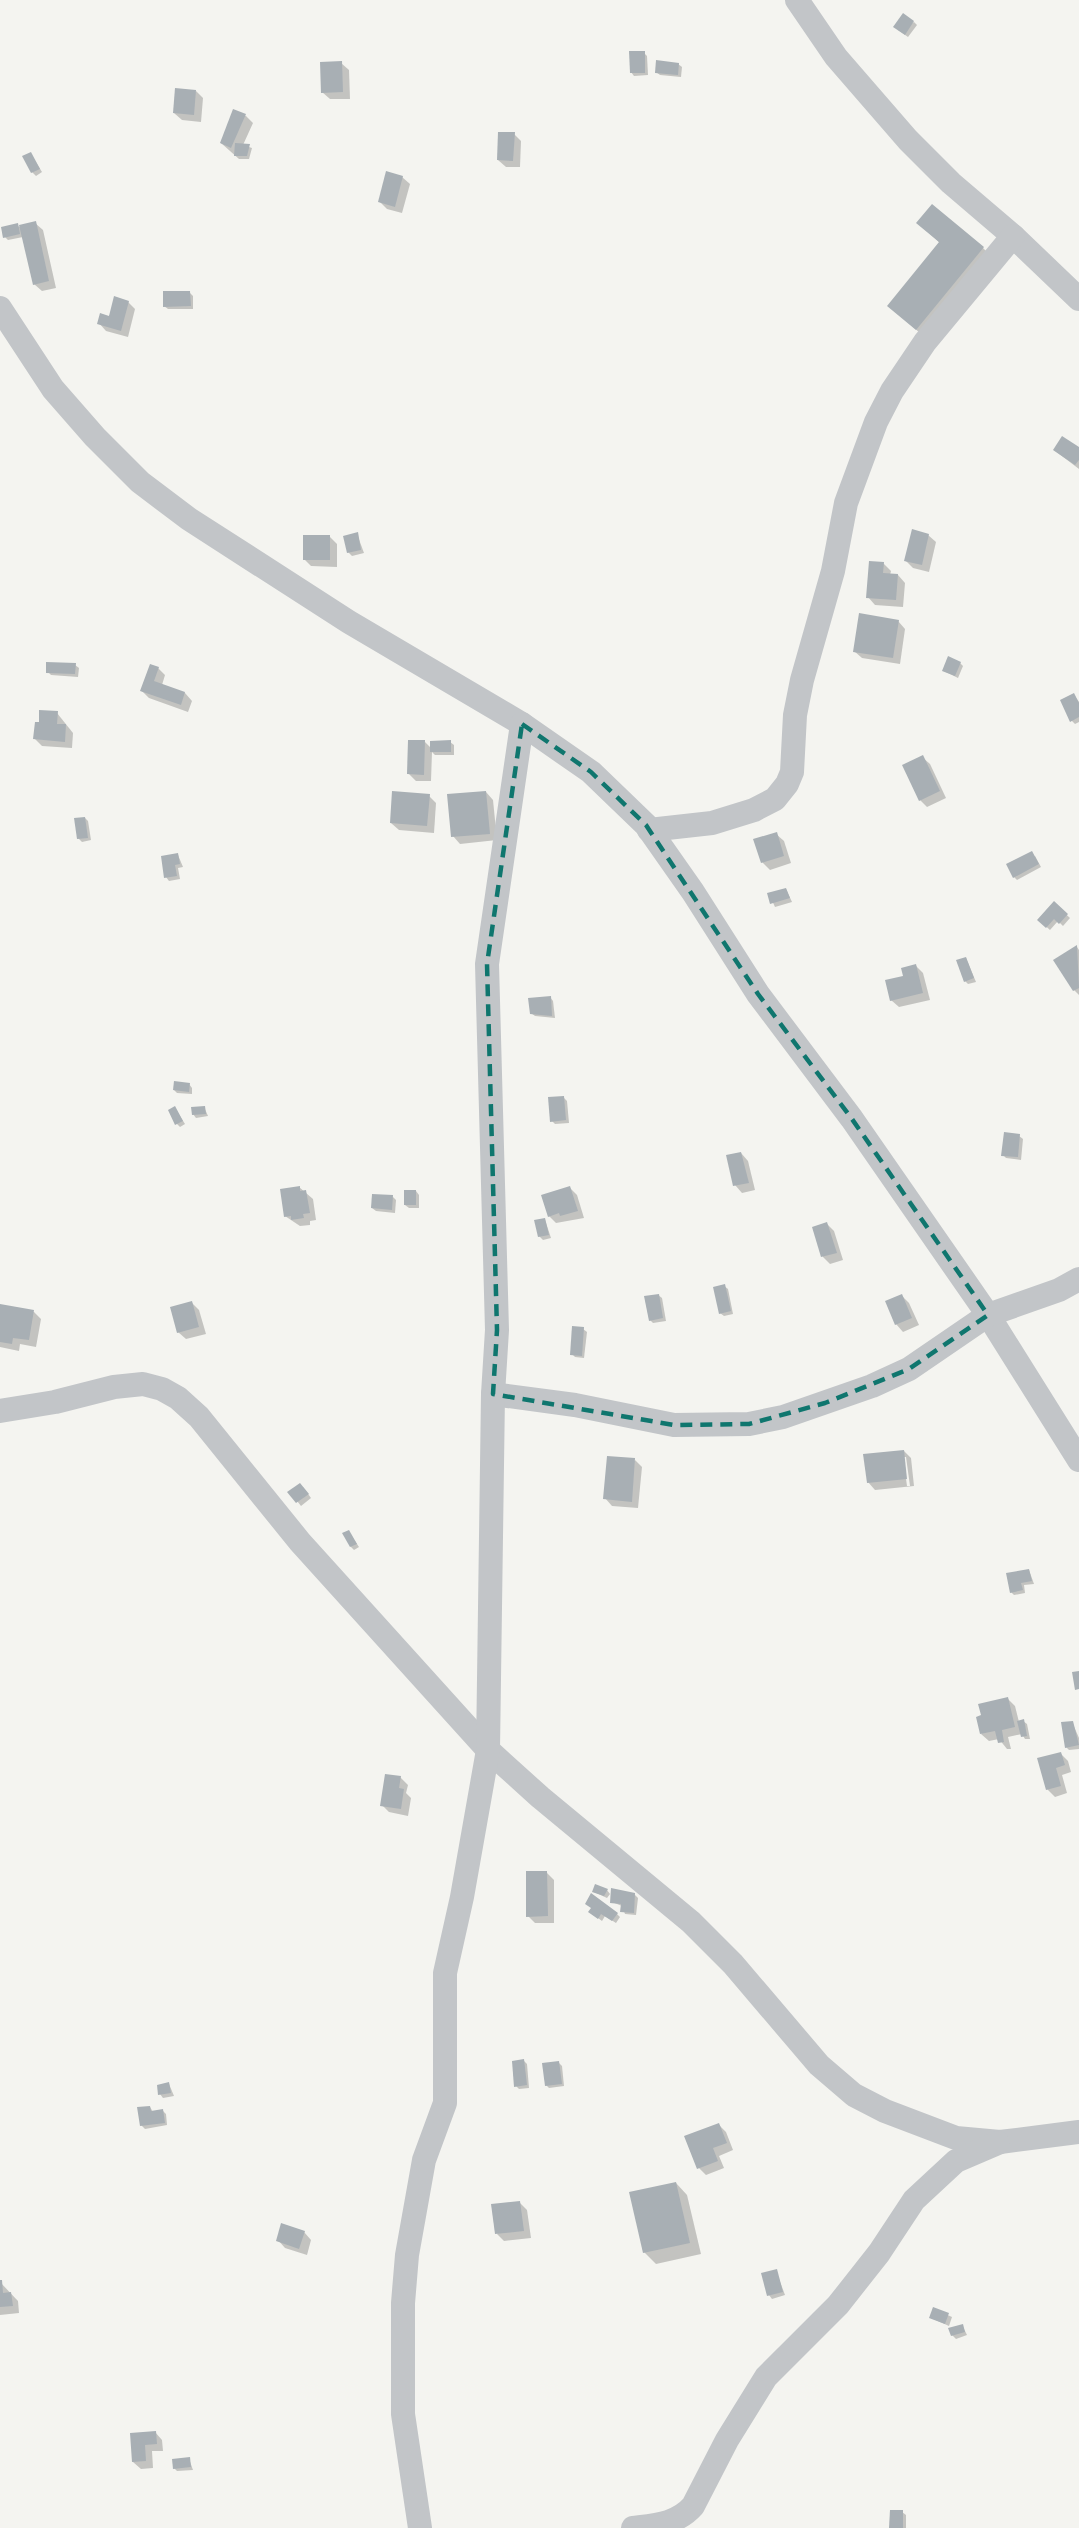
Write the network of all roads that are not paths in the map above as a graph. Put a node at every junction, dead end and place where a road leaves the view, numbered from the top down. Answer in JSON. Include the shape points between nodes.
{"nodes":[{"id":1,"x":797,"y":0,"type":"edge"},
{"id":2,"x":1013,"y":236,"type":"junction"},
{"id":3,"x":1079,"y":300,"type":"edge"},
{"id":4,"x":0,"y":308,"type":"edge"},
{"id":5,"x":522,"y":724,"type":"junction"},
{"id":6,"x":649,"y":830,"type":"junction"},
{"id":7,"x":1079,"y":1279,"type":"edge"},
{"id":8,"x":988,"y":1315,"type":"junction"},
{"id":9,"x":493,"y":1394,"type":"junction"},
{"id":10,"x":0,"y":1411,"type":"edge"},
{"id":11,"x":1079,"y":1460,"type":"edge"},
{"id":12,"x":488,"y":1750,"type":"junction"},
{"id":13,"x":1079,"y":2132,"type":"edge"},
{"id":14,"x":1000,"y":2142,"type":"junction"},
{"id":15,"x":420,"y":2528,"type":"edge"},
{"id":16,"x":633,"y":2528,"type":"edge"}],
"edges":[{"from":1,"to":2,"type":"street","via":[[836,57],[908,140]]},
{"from":2,"to":3,"type":"street"},
{"from":2,"to":6,"type":"street","via":[[925,342],[876,422],[846,504],[833,571],[802,680],[795,715],[792,772],[787,784],[775,799],[754,810],[712,823]]},
{"from":4,"to":5,"type":"street","via":[[53,389],[140,482],[189,519],[349,622]]},
{"from":5,"to":6,"type":"street","via":[[591,772]]},
{"from":5,"to":9,"type":"street","via":[[487,964],[497,1330]]},
{"from":6,"to":8,"type":"street","via":[[758,994],[852,1119]]},
{"from":7,"to":8,"type":"street"},
{"from":8,"to":9,"type":"street","via":[[909,1369],[815,1407],[749,1424],[675,1425]]},
{"from":8,"to":11,"type":"street"},
{"from":9,"to":12,"type":"street"},
{"from":10,"to":12,"type":"street","via":[[143,1384],[178,1398],[200,1417],[300,1542]]},
{"from":12,"to":14,"type":"street","via":[[691,1922],[733,1964],[819,2065],[854,2094],[885,2111],[956,2138]]},
{"from":12,"to":15,"type":"street","via":[[445,1973],[445,2103],[424,2160],[407,2255],[403,2414]]},
{"from":13,"to":14,"type":"street"},
{"from":14,"to":16,"type":"street","via":[[956,2161],[914,2200],[838,2305],[766,2377],[686,2515],[674,2522]]}]}
